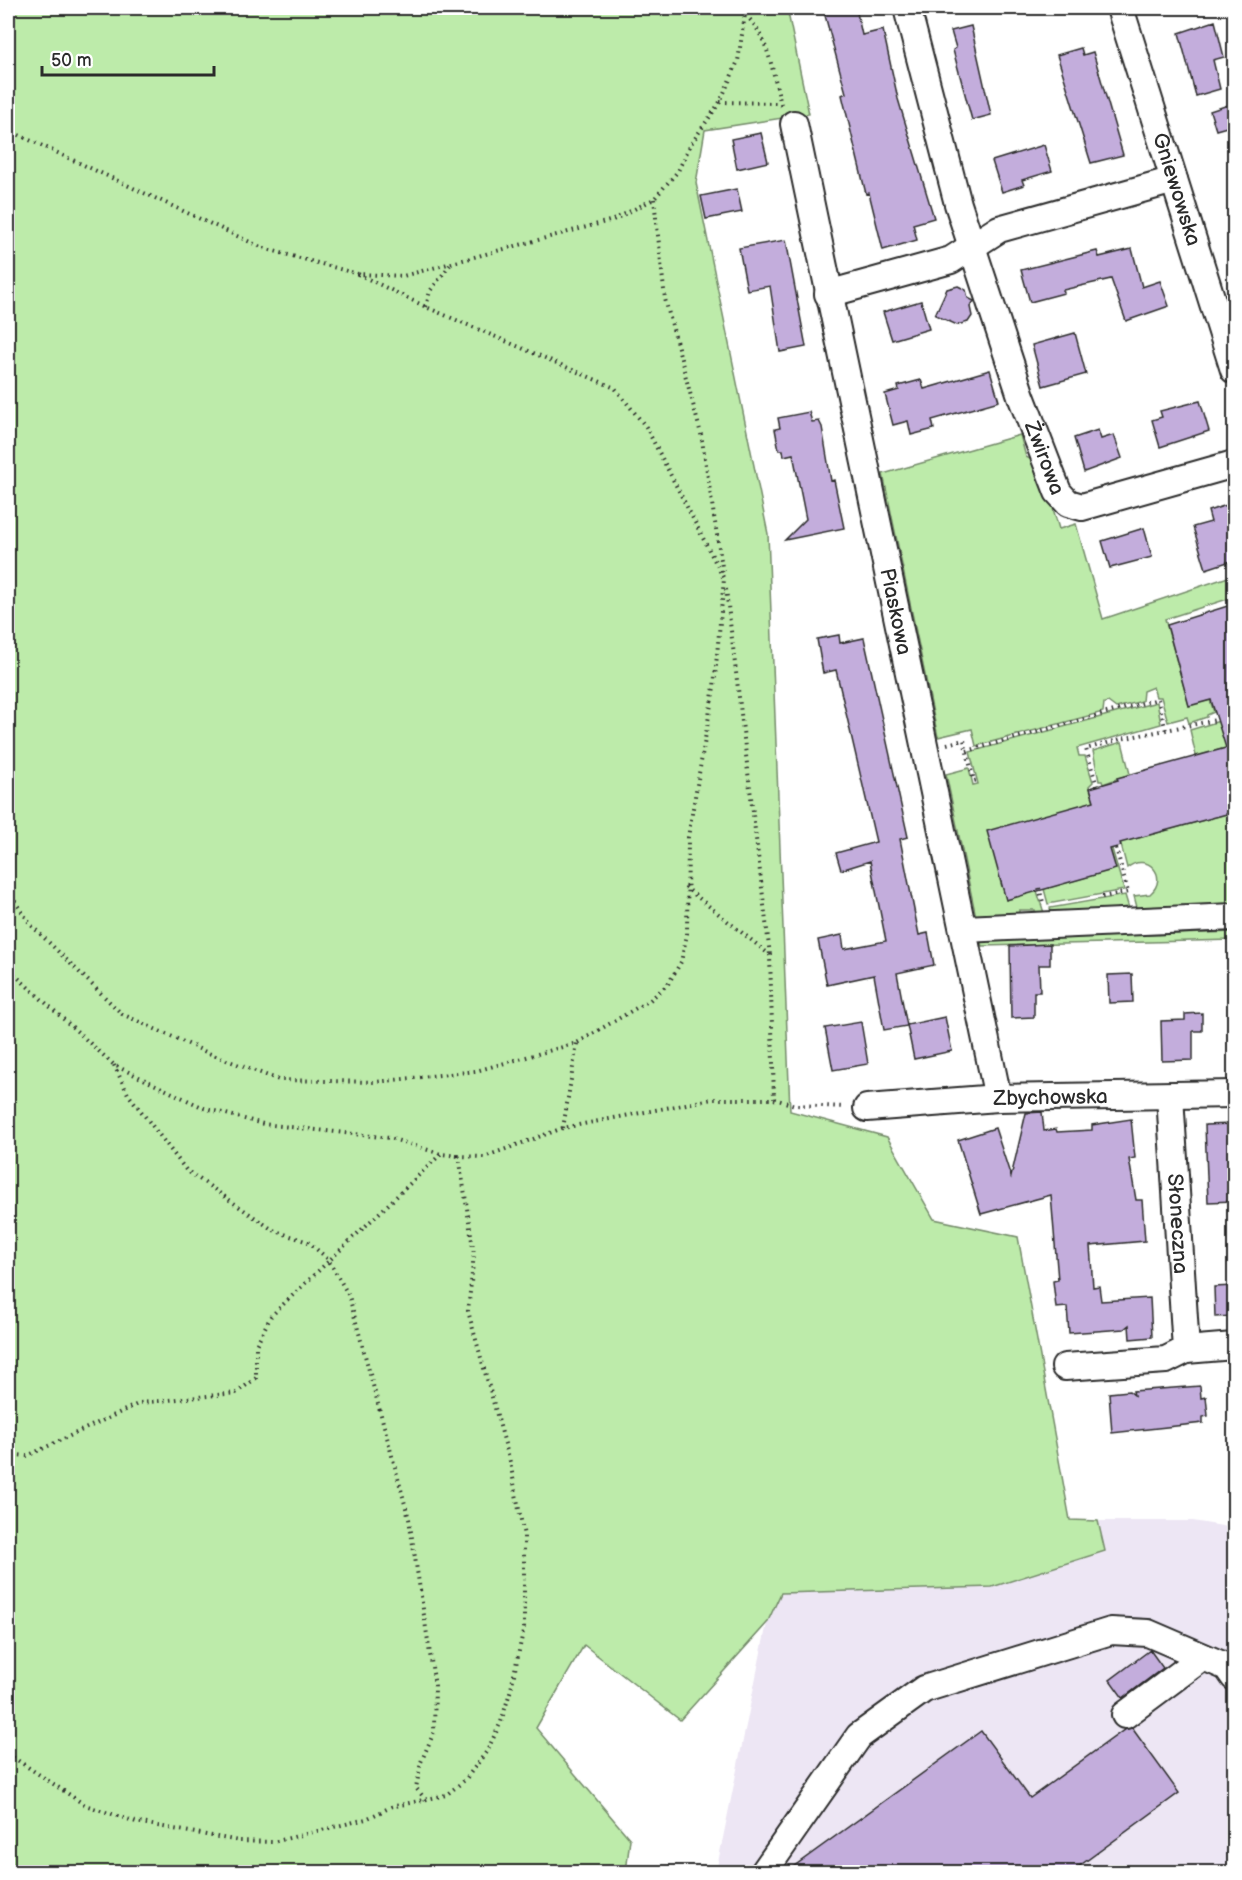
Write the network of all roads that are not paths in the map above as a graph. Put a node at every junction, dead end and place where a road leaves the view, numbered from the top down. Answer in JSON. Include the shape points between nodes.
{"nodes":[{"id":1,"x":907,"y":8,"type":"edge"},
{"id":2,"x":1120,"y":8,"type":"edge"},
{"id":3,"x":788,"y":115,"type":"road end"},
{"id":4,"x":1174,"y":180,"type":"junction"},
{"id":5,"x":973,"y":246,"type":"junction"},
{"id":6,"x":828,"y":294,"type":"junction"},
{"id":7,"x":1234,"y":370,"type":"edge"},
{"id":8,"x":1234,"y":464,"type":"edge"},
{"id":9,"x":1234,"y":917,"type":"edge"},
{"id":10,"x":964,"y":929,"type":"junction"},
{"id":11,"x":1234,"y":1094,"type":"edge"},
{"id":12,"x":1170,"y":1096,"type":"junction"},
{"id":13,"x":998,"y":1098,"type":"junction"},
{"id":14,"x":867,"y":1108,"type":"road end"},
{"id":15,"x":1234,"y":1346,"type":"edge"},
{"id":16,"x":1186,"y":1350,"type":"junction"},
{"id":17,"x":1065,"y":1367,"type":"dead end"},
{"id":18,"x":1203,"y":1657,"type":"junction"},
{"id":19,"x":1234,"y":1677,"type":"edge"},
{"id":20,"x":1125,"y":1715,"type":"dead end"},
{"id":21,"x":764,"y":1872,"type":"edge"}],
"edges":[{"from":1,"to":5,"type":"street","name":"Żwirowa","via":[[958,204]]},
{"from":2,"to":4,"type":"street","name":"Gniewowska"},
{"from":3,"to":6,"type":"street","name":"Piaskowa"},
{"from":4,"to":5,"type":"street","via":[[999,229]]},
{"from":4,"to":7,"type":"street","name":"Gniewowska"},
{"from":5,"to":6,"type":"street","via":[[951,260]]},
{"from":5,"to":8,"type":"street","name":"Żwirowa","via":[[1021,396],[1058,492],[1068,503],[1082,507]]},
{"from":6,"to":10,"type":"street","name":"Piaskowa"},
{"from":9,"to":10,"type":"street"},
{"from":10,"to":13,"type":"street","name":"Piaskowa"},
{"from":11,"to":12,"type":"street","name":"Zbychowska"},
{"from":12,"to":13,"type":"street","name":"Zbychowska"},
{"from":12,"to":16,"type":"street","name":"Słoneczna"},
{"from":13,"to":14,"type":"street","name":"Zbychowska"},
{"from":15,"to":16,"type":"street"},
{"from":16,"to":17,"type":"street","via":[[1166,1360]]},
{"from":18,"to":19,"type":"street","via":[[1227,1667]]},
{"from":18,"to":20,"type":"street"},
{"from":18,"to":21,"type":"street","via":[[1148,1633],[1111,1631],[924,1689],[859,1736]]}]}
